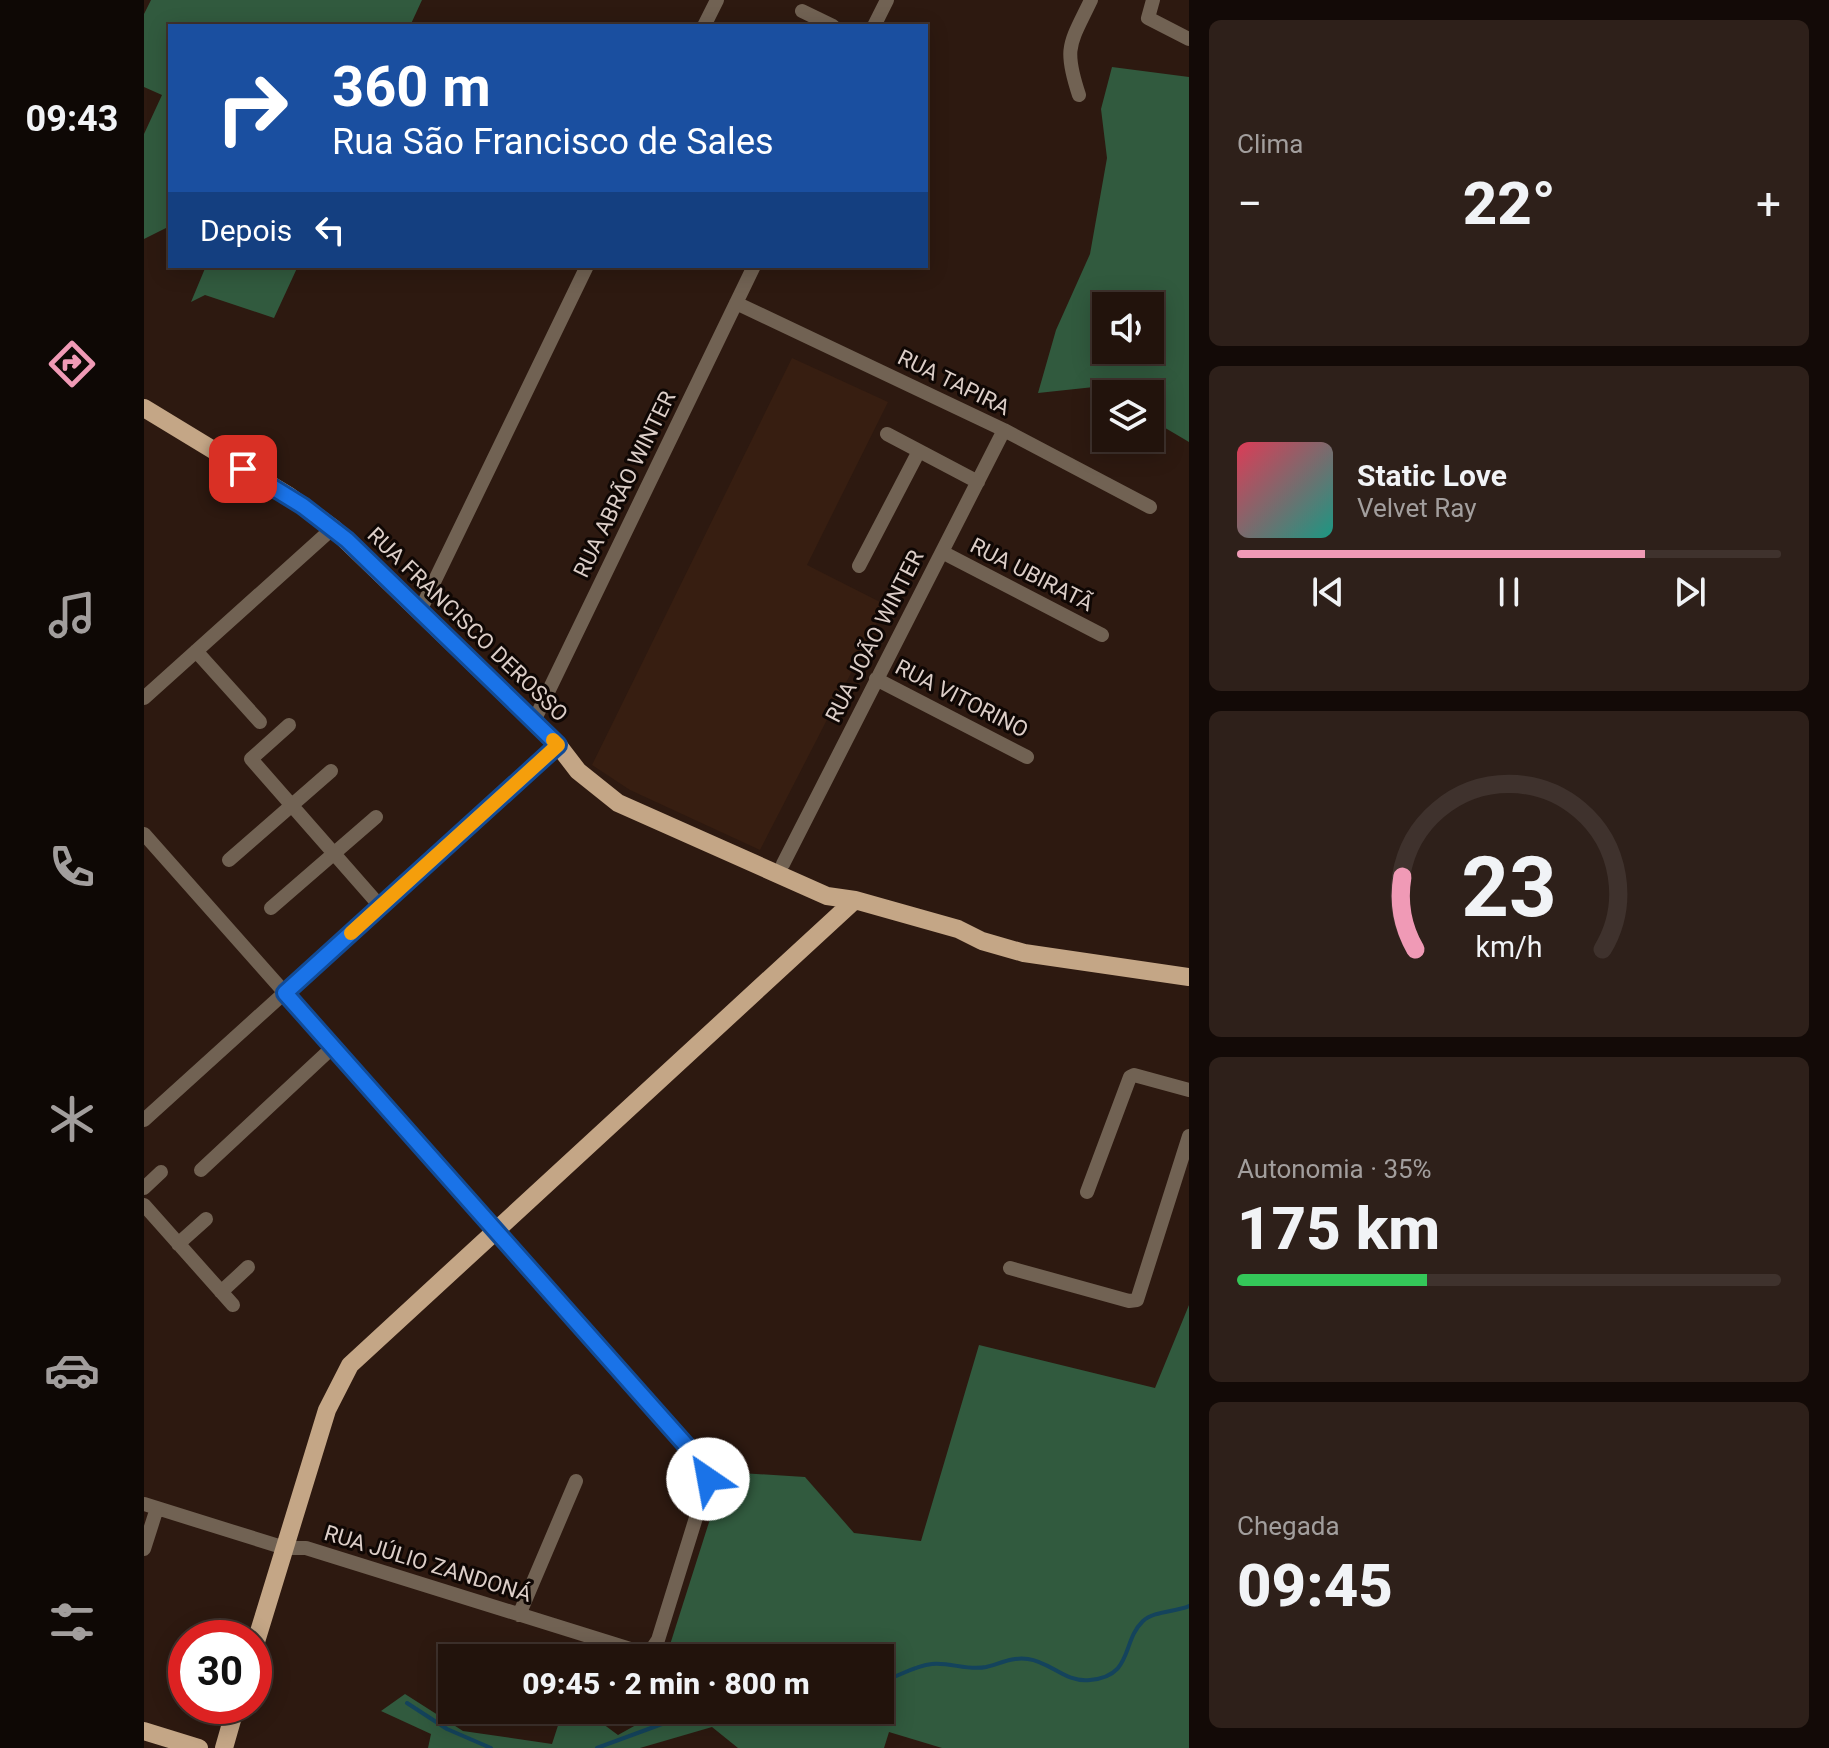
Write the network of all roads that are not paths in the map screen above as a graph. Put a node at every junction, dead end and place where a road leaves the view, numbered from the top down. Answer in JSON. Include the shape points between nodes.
{"nodes":[{"id":1,"x":717,"y":0,"type":"edge"},
{"id":2,"x":887,"y":0,"type":"edge"},
{"id":3,"x":1091,"y":0,"type":"edge"},
{"id":4,"x":1153,"y":0,"type":"edge"},
{"id":5,"x":802,"y":11,"type":"dead end"},
{"id":6,"x":705,"y":24,"type":"edge"},
{"id":7,"x":829,"y":24,"type":"edge"},
{"id":8,"x":875,"y":24,"type":"edge"},
{"id":9,"x":1189,"y":39,"type":"edge"},
{"id":10,"x":1079,"y":95,"type":"dead end"},
{"id":11,"x":586,"y":268,"type":"edge"},
{"id":12,"x":753,"y":268,"type":"edge"},
{"id":13,"x":736,"y":303,"type":"junction"},
{"id":14,"x":144,"y":408,"type":"edge"},
{"id":15,"x":1004,"y":430,"type":"junction"},
{"id":16,"x":887,"y":434,"type":"dead end"},
{"id":17,"x":919,"y":451,"type":"junction"},
{"id":18,"x":978,"y":482,"type":"junction"},
{"id":19,"x":1150,"y":507,"type":"dead end"},
{"id":20,"x":333,"y":528,"type":"junction"},
{"id":21,"x":942,"y":552,"type":"junction"},
{"id":22,"x":859,"y":566,"type":"dead end"},
{"id":23,"x":420,"y":611,"type":"junction"},
{"id":24,"x":1102,"y":635,"type":"dead end"},
{"id":25,"x":196,"y":651,"type":"junction"},
{"id":26,"x":876,"y":679,"type":"junction"},
{"id":27,"x":144,"y":698,"type":"edge"},
{"id":28,"x":534,"y":721,"type":"junction"},
{"id":29,"x":260,"y":722,"type":"dead end"},
{"id":30,"x":289,"y":725,"type":"dead end"},
{"id":31,"x":558,"y":745,"type":"junction"},
{"id":32,"x":1027,"y":757,"type":"dead end"},
{"id":33,"x":331,"y":771,"type":"dead end"},
{"id":34,"x":292,"y":806,"type":"junction"},
{"id":35,"x":376,"y":817,"type":"dead end"},
{"id":36,"x":144,"y":834,"type":"edge"},
{"id":37,"x":334,"y":854,"type":"junction"},
{"id":38,"x":229,"y":860,"type":"dead end"},
{"id":39,"x":783,"y":864,"type":"junction"},
{"id":40,"x":855,"y":900,"type":"junction"},
{"id":41,"x":380,"y":906,"type":"junction"},
{"id":42,"x":271,"y":908,"type":"dead end"},
{"id":43,"x":1189,"y":977,"type":"edge"},
{"id":44,"x":285,"y":993,"type":"junction"},
{"id":45,"x":333,"y":1047,"type":"junction"},
{"id":46,"x":1189,"y":1090,"type":"edge"},
{"id":47,"x":144,"y":1120,"type":"edge"},
{"id":48,"x":1189,"y":1136,"type":"edge"},
{"id":49,"x":201,"y":1170,"type":"dead end"},
{"id":50,"x":161,"y":1172,"type":"dead end"},
{"id":51,"x":144,"y":1188,"type":"edge"},
{"id":52,"x":1087,"y":1192,"type":"dead end"},
{"id":53,"x":144,"y":1205,"type":"edge"},
{"id":54,"x":206,"y":1219,"type":"dead end"},
{"id":55,"x":495,"y":1230,"type":"junction"},
{"id":56,"x":178,"y":1244,"type":"junction"},
{"id":57,"x":248,"y":1267,"type":"dead end"},
{"id":58,"x":1010,"y":1268,"type":"dead end"},
{"id":59,"x":221,"y":1292,"type":"junction"},
{"id":60,"x":233,"y":1305,"type":"dead end"},
{"id":61,"x":576,"y":1481,"type":"dead end"},
{"id":62,"x":150,"y":1506,"type":"edge"},
{"id":63,"x":285,"y":1548,"type":"junction"},
{"id":64,"x":144,"y":1549,"type":"edge"},
{"id":65,"x":519,"y":1615,"type":"junction"},
{"id":66,"x":263,"y":1620,"type":"edge"},
{"id":67,"x":231,"y":1724,"type":"edge"},
{"id":68,"x":144,"y":1731,"type":"edge"},
{"id":69,"x":199,"y":1748,"type":"edge"},
{"id":70,"x":224,"y":1748,"type":"edge"}],
"edges":[{"from":1,"to":6,"type":"street"},
{"from":2,"to":8,"type":"street"},
{"from":3,"to":10,"type":"street","via":[[1068,63]]},
{"from":4,"to":9,"type":"street","via":[[1148,18]]},
{"from":5,"to":7,"type":"street"},
{"from":11,"to":23,"type":"street"},
{"from":12,"to":13,"type":"street","name":"RUA ABRÃO WINTER"},
{"from":13,"to":15,"type":"street","name":"RUA TAPIRA"},
{"from":13,"to":28,"type":"street","name":"RUA ABRÃO WINTER"},
{"from":14,"to":20,"type":"main road","name":"RUA FRANCISCO DEROSSO"},
{"from":15,"to":18,"type":"street","name":"RUA JOÃO WINTER"},
{"from":15,"to":19,"type":"street","name":"RUA TAPIRA"},
{"from":16,"to":17,"type":"street"},
{"from":17,"to":18,"type":"street"},
{"from":17,"to":22,"type":"street"},
{"from":18,"to":21,"type":"street","name":"RUA JOÃO WINTER"},
{"from":20,"to":23,"type":"main road","name":"RUA FRANCISCO DEROSSO"},
{"from":20,"to":25,"type":"street"},
{"from":21,"to":24,"type":"street","name":"RUA UBIRATÃ"},
{"from":21,"to":26,"type":"street","name":"RUA JOÃO WINTER"},
{"from":23,"to":28,"type":"main road","name":"RUA FRANCISCO DEROSSO"},
{"from":25,"to":27,"type":"street"},
{"from":25,"to":29,"type":"street"},
{"from":26,"to":32,"type":"street","name":"RUA VITORINO"},
{"from":26,"to":39,"type":"street","name":"RUA JOÃO WINTER"},
{"from":28,"to":31,"type":"main road","name":"RUA FRANCISCO DEROSSO"},
{"from":30,"to":34,"type":"street","via":[[251,759]]},
{"from":31,"to":39,"type":"main road","name":"RUA FRANCISCO DEROSSO","via":[[635,798]]},
{"from":31,"to":40,"type":"main road","name":"RUA FRANCISCO DEROSSO","via":[[587,780],[628,808],[827,896]]},
{"from":31,"to":41,"type":"street"},
{"from":33,"to":34,"type":"street"},
{"from":34,"to":37,"type":"street"},
{"from":34,"to":38,"type":"street"},
{"from":35,"to":37,"type":"street"},
{"from":36,"to":44,"type":"street"},
{"from":37,"to":41,"type":"street"},
{"from":37,"to":42,"type":"street"},
{"from":39,"to":40,"type":"main road","name":"RUA FRANCISCO DEROSSO"},
{"from":40,"to":43,"type":"main road","name":"RUA FRANCISCO DEROSSO","via":[[1024,953]]},
{"from":40,"to":55,"type":"main road"},
{"from":41,"to":44,"type":"street"},
{"from":44,"to":45,"type":"street"},
{"from":44,"to":47,"type":"street"},
{"from":45,"to":49,"type":"street"},
{"from":45,"to":55,"type":"street"},
{"from":46,"to":52,"type":"street","via":[[1130,1077]]},
{"from":48,"to":58,"type":"street","via":[[1137,1300]]},
{"from":50,"to":51,"type":"street"},
{"from":53,"to":56,"type":"street"},
{"from":54,"to":56,"type":"street"},
{"from":55,"to":63,"type":"main road","via":[[350,1365],[327,1410]]},
{"from":55,"to":65,"type":"street","name":"RUA JÚLIO ZANDONÁ","via":[[707,1473],[652,1649],[638,1652]]},
{"from":56,"to":59,"type":"street"},
{"from":57,"to":59,"type":"street"},
{"from":59,"to":60,"type":"street"},
{"from":61,"to":65,"type":"street"},
{"from":62,"to":63,"type":"street","name":"RUA JÚLIO ZANDONÁ"},
{"from":62,"to":64,"type":"street"},
{"from":63,"to":65,"type":"street","name":"RUA JÚLIO ZANDONÁ","via":[[306,1548]]},
{"from":63,"to":66,"type":"main road"},
{"from":67,"to":70,"type":"main road"},
{"from":68,"to":69,"type":"main road"}]}
